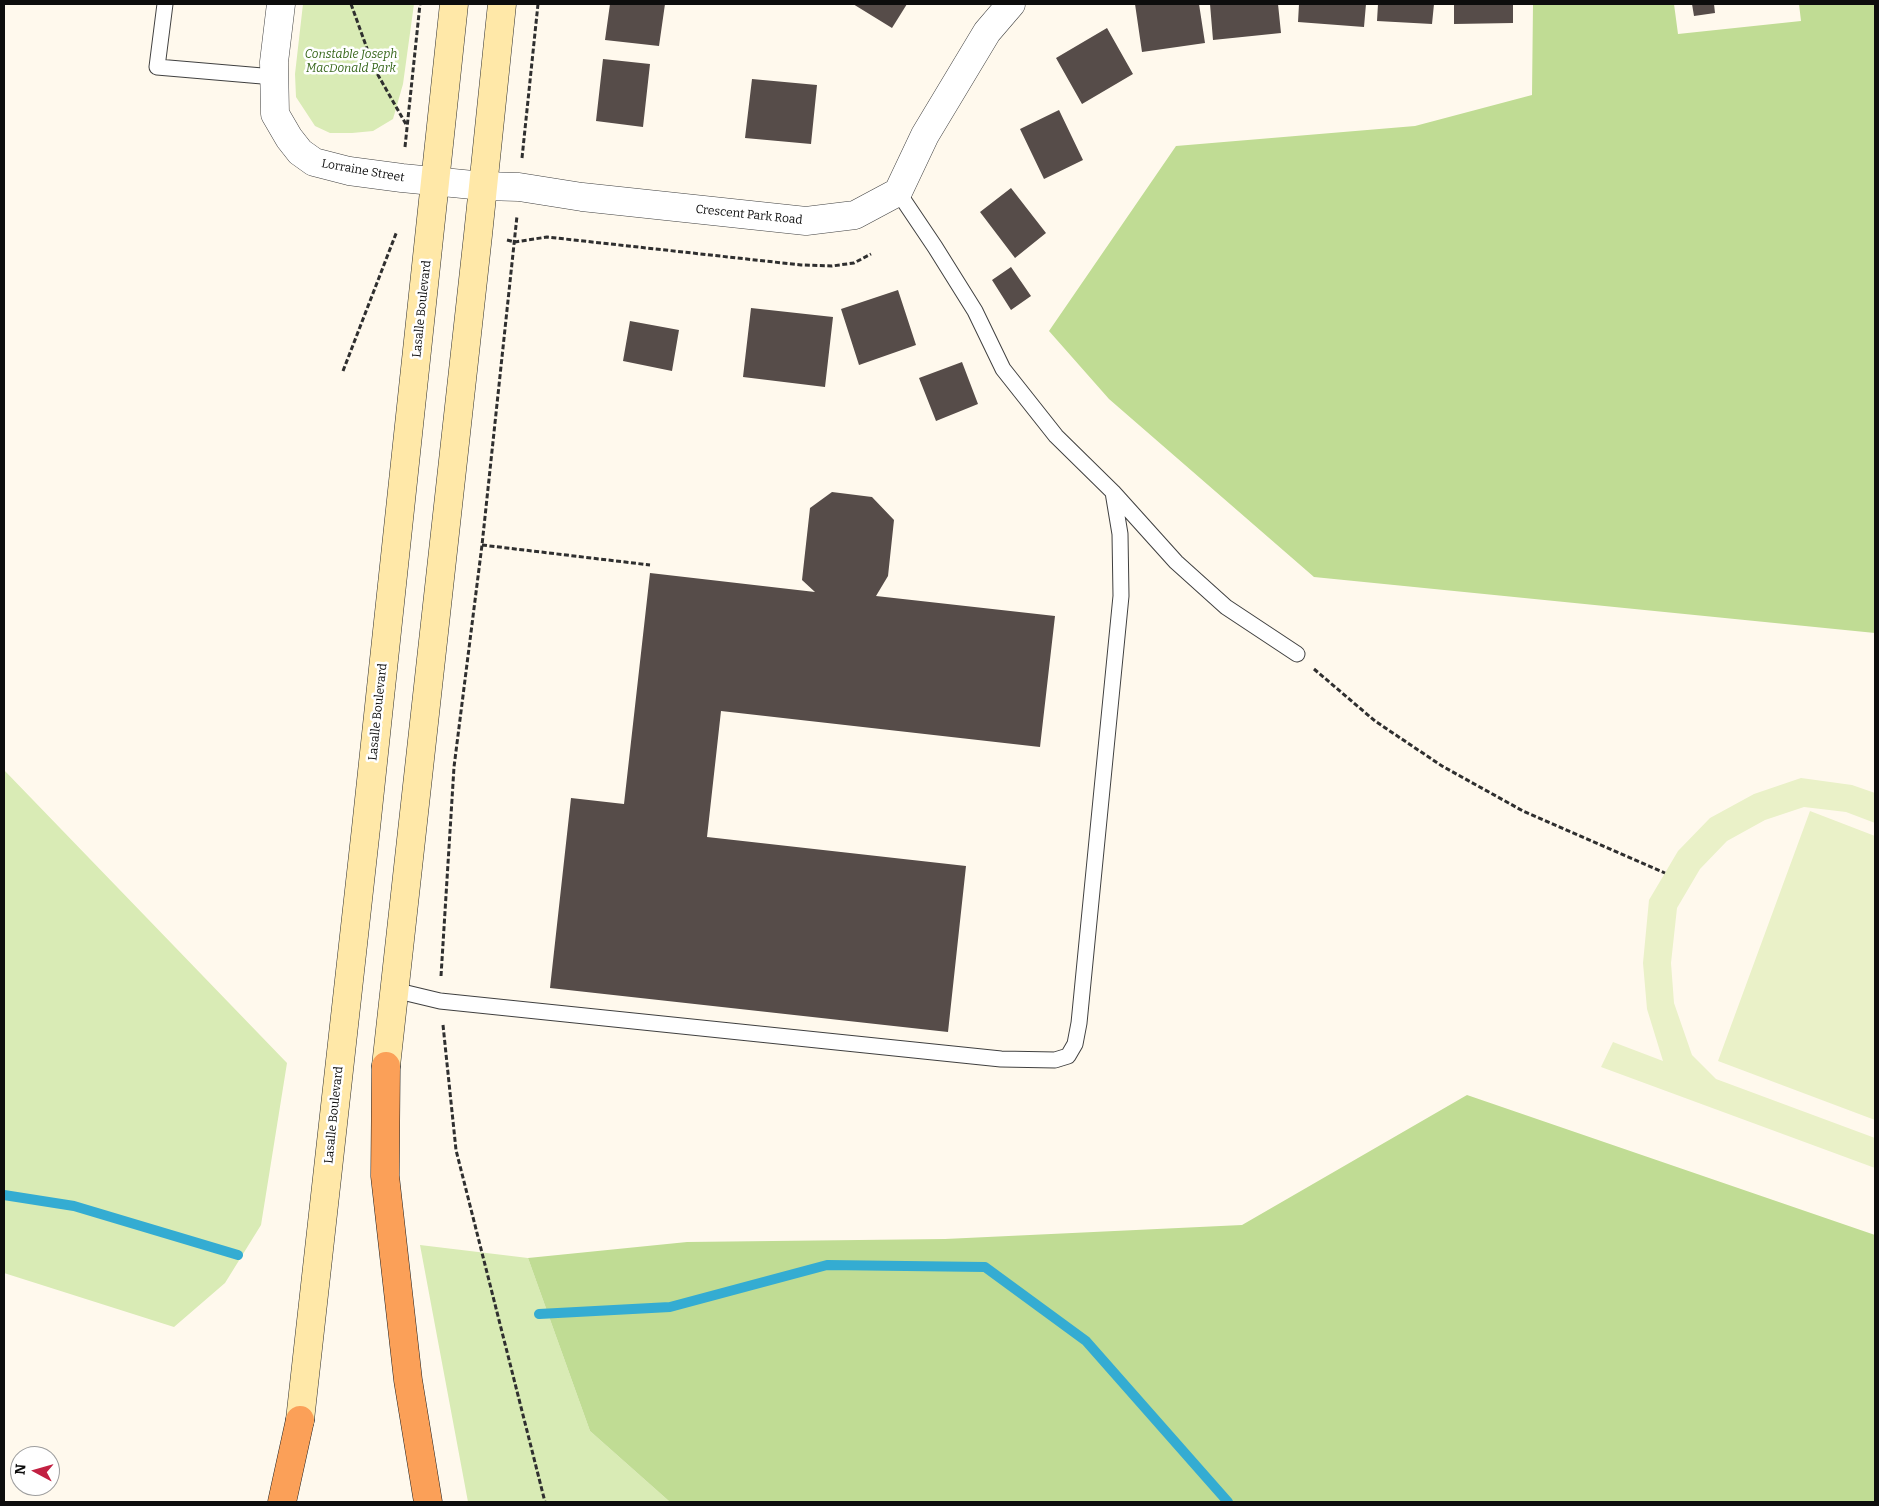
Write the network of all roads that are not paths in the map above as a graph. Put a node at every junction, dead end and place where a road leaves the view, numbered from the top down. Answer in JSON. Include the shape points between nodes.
{"nodes":[{"id":1,"x":165,"y":4,"type":"edge"},
{"id":2,"x":281,"y":4,"type":"edge"},
{"id":3,"x":454,"y":4,"type":"edge"},
{"id":4,"x":502,"y":4,"type":"edge"},
{"id":5,"x":1011,"y":4,"type":"edge"},
{"id":6,"x":274,"y":78,"type":"junction"},
{"id":7,"x":435,"y":182,"type":"junction"},
{"id":8,"x":483,"y":186,"type":"junction"},
{"id":9,"x":898,"y":192,"type":"junction"},
{"id":10,"x":1113,"y":492,"type":"junction"},
{"id":11,"x":1296,"y":654,"type":"road end"},
{"id":12,"x":394,"y":990,"type":"junction"},
{"id":13,"x":386,"y":1066,"type":"joint"},
{"id":14,"x":300,"y":1420,"type":"joint"},
{"id":15,"x":282,"y":1502,"type":"edge"},
{"id":16,"x":428,"y":1502,"type":"edge"}],
"edges":[{"from":1,"to":6,"type":"lane","via":[[158,67]]},
{"from":2,"to":6,"type":"street","name":"Lorraine Street"},
{"from":3,"to":7,"type":"main road","name":"Lasalle Boulevard"},
{"from":4,"to":8,"type":"main road"},
{"from":5,"to":9,"type":"street","via":[[987,32],[925,135]]},
{"from":6,"to":7,"type":"street","name":"Lorraine Street","via":[[275,114],[300,152],[314,162],[349,171]]},
{"from":7,"to":8,"type":"street","name":"Crescent Park Road"},
{"from":7,"to":14,"type":"main road","name":"Lasalle Boulevard"},
{"from":8,"to":9,"type":"street","name":"Crescent Park Road","via":[[519,187],[582,197],[806,221],[855,215]]},
{"from":8,"to":12,"type":"main road"},
{"from":9,"to":10,"type":"lane","via":[[975,311],[1003,369],[1056,436]]},
{"from":10,"to":11,"type":"lane","via":[[1176,562],[1226,607]]},
{"from":10,"to":12,"type":"lane","via":[[1120,534],[1121,596],[1079,1023],[1075,1044],[1068,1056],[1056,1060],[1001,1059],[440,1001]]},
{"from":12,"to":13,"type":"main road"},
{"from":13,"to":16,"type":"highway","via":[[385,1176],[408,1380]]},
{"from":14,"to":15,"type":"highway"}]}
